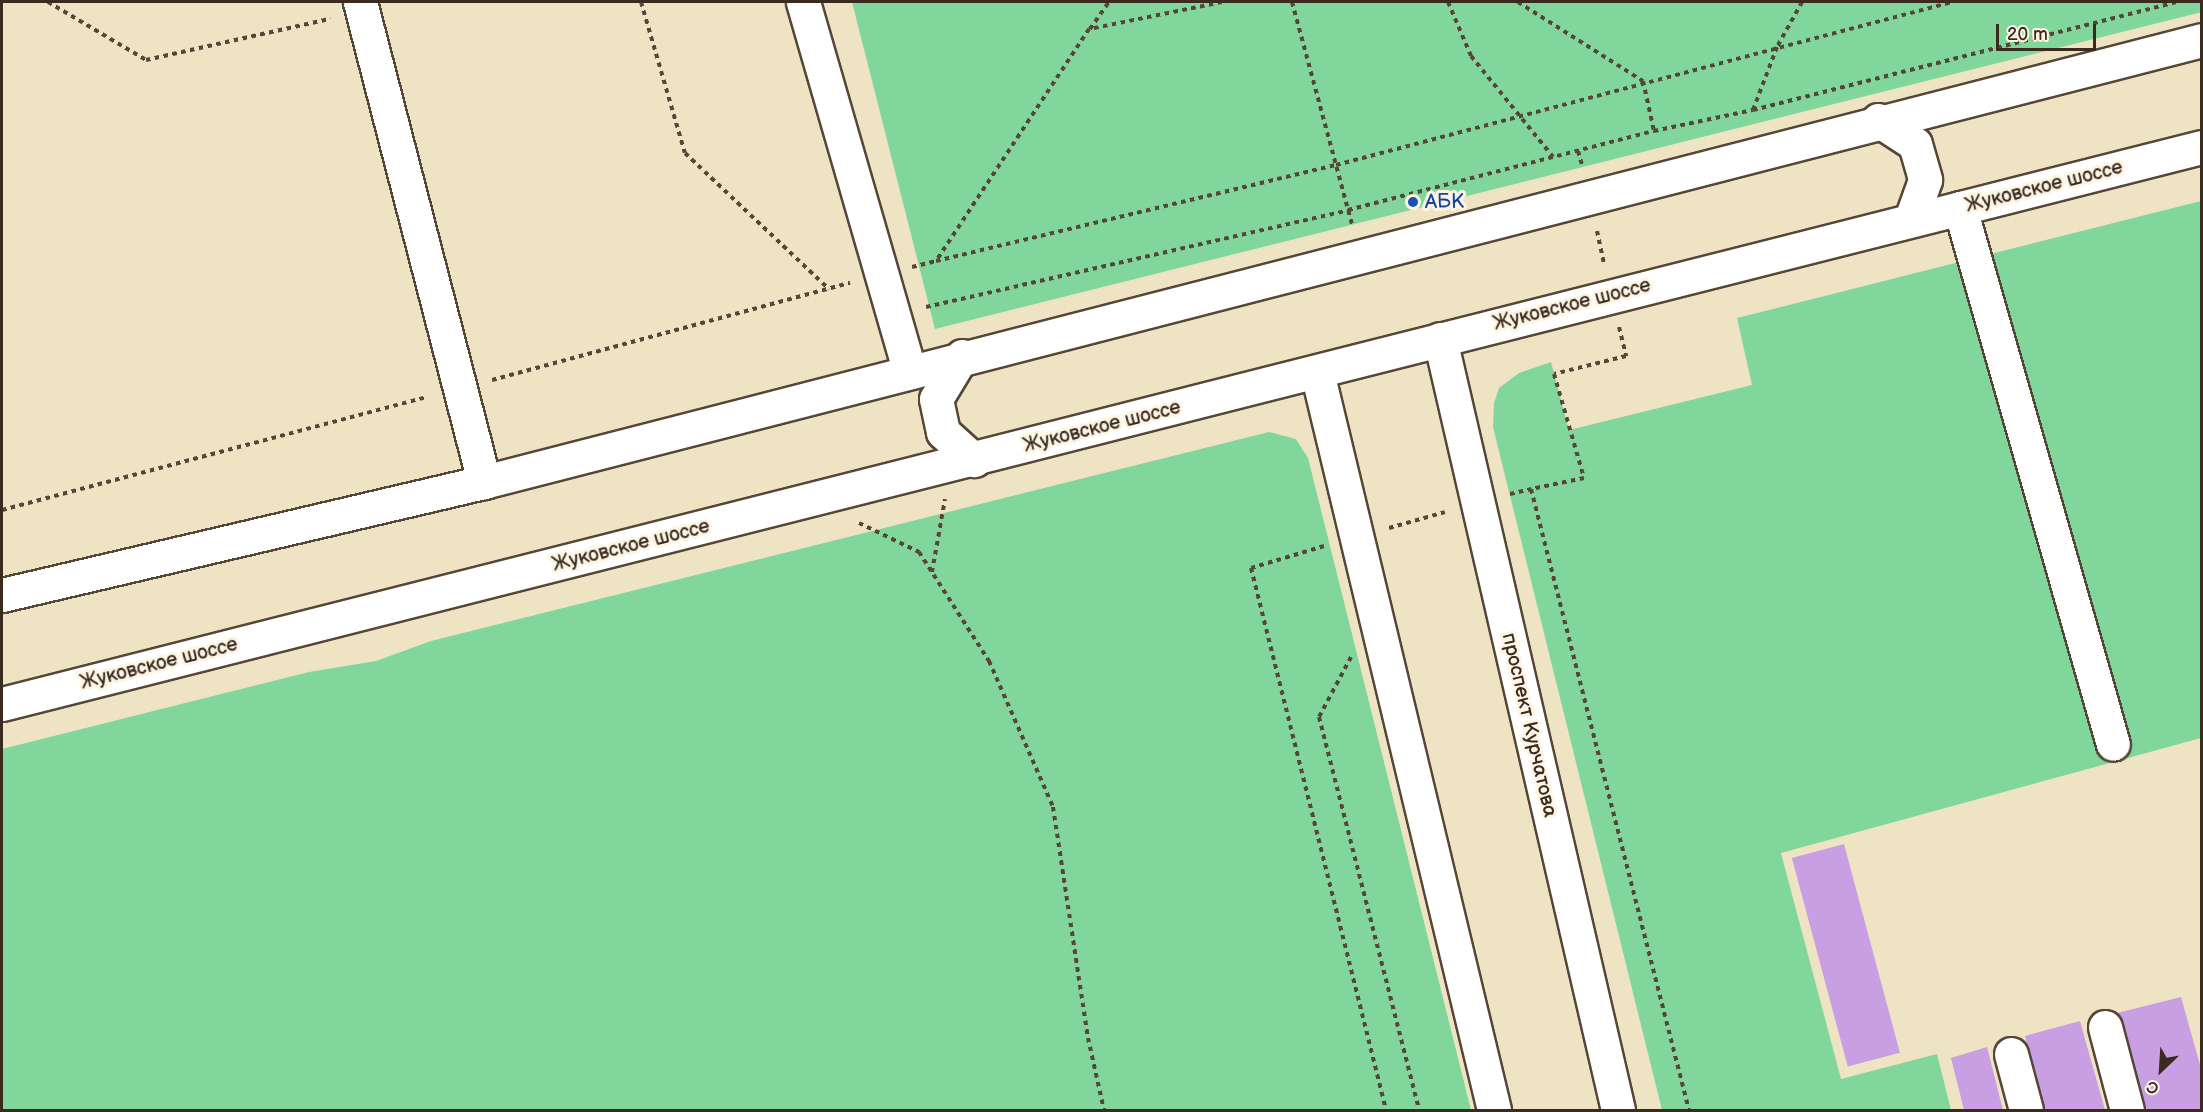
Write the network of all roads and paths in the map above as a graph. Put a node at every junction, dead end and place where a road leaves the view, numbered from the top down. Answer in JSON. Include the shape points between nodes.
{"nodes":[{"id":1,"x":48,"y":2,"type":"edge"},
{"id":2,"x":641,"y":2,"type":"edge"},
{"id":3,"x":803,"y":2,"type":"edge"},
{"id":4,"x":1109,"y":2,"type":"edge"},
{"id":5,"x":1222,"y":2,"type":"edge"},
{"id":6,"x":1292,"y":2,"type":"edge"},
{"id":7,"x":1448,"y":2,"type":"edge"},
{"id":8,"x":1518,"y":2,"type":"edge"},
{"id":9,"x":1802,"y":2,"type":"edge"},
{"id":10,"x":1952,"y":2,"type":"edge"},
{"id":11,"x":2178,"y":2,"type":"edge"},
{"id":12,"x":361,"y":7,"type":"edge"},
{"id":13,"x":1089,"y":29,"type":"junction"},
{"id":14,"x":2202,"y":40,"type":"edge"},
{"id":15,"x":1777,"y":46,"type":"junction"},
{"id":16,"x":1643,"y":81,"type":"junction"},
{"id":17,"x":1753,"y":110,"type":"junction"},
{"id":18,"x":1516,"y":116,"type":"junction"},
{"id":19,"x":1878,"y":120,"type":"junction"},
{"id":20,"x":1654,"y":131,"type":"junction"},
{"id":21,"x":2202,"y":147,"type":"edge"},
{"id":22,"x":1553,"y":157,"type":"junction"},
{"id":23,"x":1336,"y":165,"type":"junction"},
{"id":24,"x":1960,"y":208,"type":"junction"},
{"id":25,"x":1348,"y":210,"type":"junction"},
{"id":26,"x":1911,"y":219,"type":"junction"},
{"id":27,"x":1361,"y":256,"type":"junction"},
{"id":28,"x":829,"y":289,"type":"dead end"},
{"id":29,"x":1611,"y":295,"type":"junction"},
{"id":30,"x":893,"y":315,"type":"junction"},
{"id":31,"x":1440,"y":339,"type":"junction"},
{"id":32,"x":962,"y":356,"type":"junction"},
{"id":33,"x":909,"y":370,"type":"junction"},
{"id":34,"x":1317,"y":372,"type":"junction"},
{"id":35,"x":962,"y":463,"type":"junction"},
{"id":36,"x":484,"y":482,"type":"junction"},
{"id":37,"x":812,"y":501,"type":"junction"},
{"id":38,"x":1357,"y":537,"type":"junction"},
{"id":39,"x":932,"y":573,"type":"junction"},
{"id":40,"x":2,"y":595,"type":"edge"},
{"id":41,"x":1375,"y":610,"type":"junction"},
{"id":42,"x":2,"y":704,"type":"edge"},
{"id":43,"x":2113,"y":744,"type":"dead end"},
{"id":44,"x":2105,"y":1028,"type":"dead end"},
{"id":45,"x":2011,"y":1054,"type":"dead end"},
{"id":46,"x":1104,"y":1110,"type":"edge"},
{"id":47,"x":1386,"y":1110,"type":"edge"},
{"id":48,"x":1419,"y":1110,"type":"edge"},
{"id":49,"x":1494,"y":1110,"type":"edge"},
{"id":50,"x":1618,"y":1110,"type":"edge"},
{"id":51,"x":1689,"y":1110,"type":"edge"},
{"id":52,"x":2026,"y":1110,"type":"edge"},
{"id":53,"x":2127,"y":1110,"type":"edge"}],
"edges":[{"from":1,"to":12,"type":"path","via":[[146,60]]},
{"from":2,"to":28,"type":"path","via":[[685,153]]},
{"from":3,"to":30,"type":"main road"},
{"from":4,"to":13,"type":"path"},
{"from":5,"to":13,"type":"path"},
{"from":6,"to":23,"type":"path"},
{"from":7,"to":18,"type":"path","via":[[1471,56]]},
{"from":8,"to":16,"type":"path"},
{"from":9,"to":15,"type":"path"},
{"from":10,"to":15,"type":"path"},
{"from":11,"to":17,"type":"path"},
{"from":12,"to":36,"type":"main road"},
{"from":13,"to":23,"type":"path","via":[[936,261]]},
{"from":14,"to":19,"type":"main road"},
{"from":15,"to":16,"type":"path"},
{"from":15,"to":17,"type":"path"},
{"from":16,"to":18,"type":"path"},
{"from":16,"to":20,"type":"path"},
{"from":17,"to":20,"type":"path"},
{"from":18,"to":22,"type":"path"},
{"from":18,"to":23,"type":"path"},
{"from":19,"to":26,"type":"main road","via":[[1915,144],[1925,180]]},
{"from":19,"to":27,"type":"main road"},
{"from":20,"to":22,"type":"path"},
{"from":21,"to":24,"type":"main road","name":"Жуковское шоссе"},
{"from":22,"to":25,"type":"path"},
{"from":23,"to":25,"type":"path"},
{"from":24,"to":26,"type":"main road","name":"Жуковское шоссе"},
{"from":24,"to":43,"type":"main road"},
{"from":25,"to":27,"type":"path"},
{"from":25,"to":30,"type":"path"},
{"from":26,"to":29,"type":"main road","name":"Жуковское шоссе"},
{"from":27,"to":32,"type":"main road"},
{"from":29,"to":31,"type":"main road","name":"Жуковское шоссе"},
{"from":29,"to":51,"type":"path","via":[[1626,356],[1554,374],[1584,478],[1531,489]]},
{"from":30,"to":33,"type":"main road"},
{"from":31,"to":34,"type":"main road","name":"Жуковское шоссе"},
{"from":31,"to":50,"type":"main road","name":"проспект Курчатова"},
{"from":32,"to":33,"type":"main road"},
{"from":32,"to":35,"type":"main road","via":[[936,399],[943,432]]},
{"from":33,"to":36,"type":"main road"},
{"from":34,"to":35,"type":"main road","name":"Жуковское шоссе"},
{"from":34,"to":38,"type":"main road"},
{"from":35,"to":37,"type":"main road","name":"Жуковское шоссе"},
{"from":35,"to":39,"type":"path"},
{"from":36,"to":40,"type":"main road"},
{"from":37,"to":39,"type":"path","via":[[919,552]]},
{"from":37,"to":42,"type":"main road","name":"Жуковское шоссе"},
{"from":38,"to":41,"type":"main road"},
{"from":38,"to":47,"type":"path","via":[[1251,568]]},
{"from":39,"to":46,"type":"path","via":[[989,662],[1053,807],[1088,1038]]},
{"from":41,"to":48,"type":"path","via":[[1320,717]]},
{"from":41,"to":49,"type":"main road"},
{"from":44,"to":53,"type":"main road"},
{"from":45,"to":52,"type":"main road"}]}
